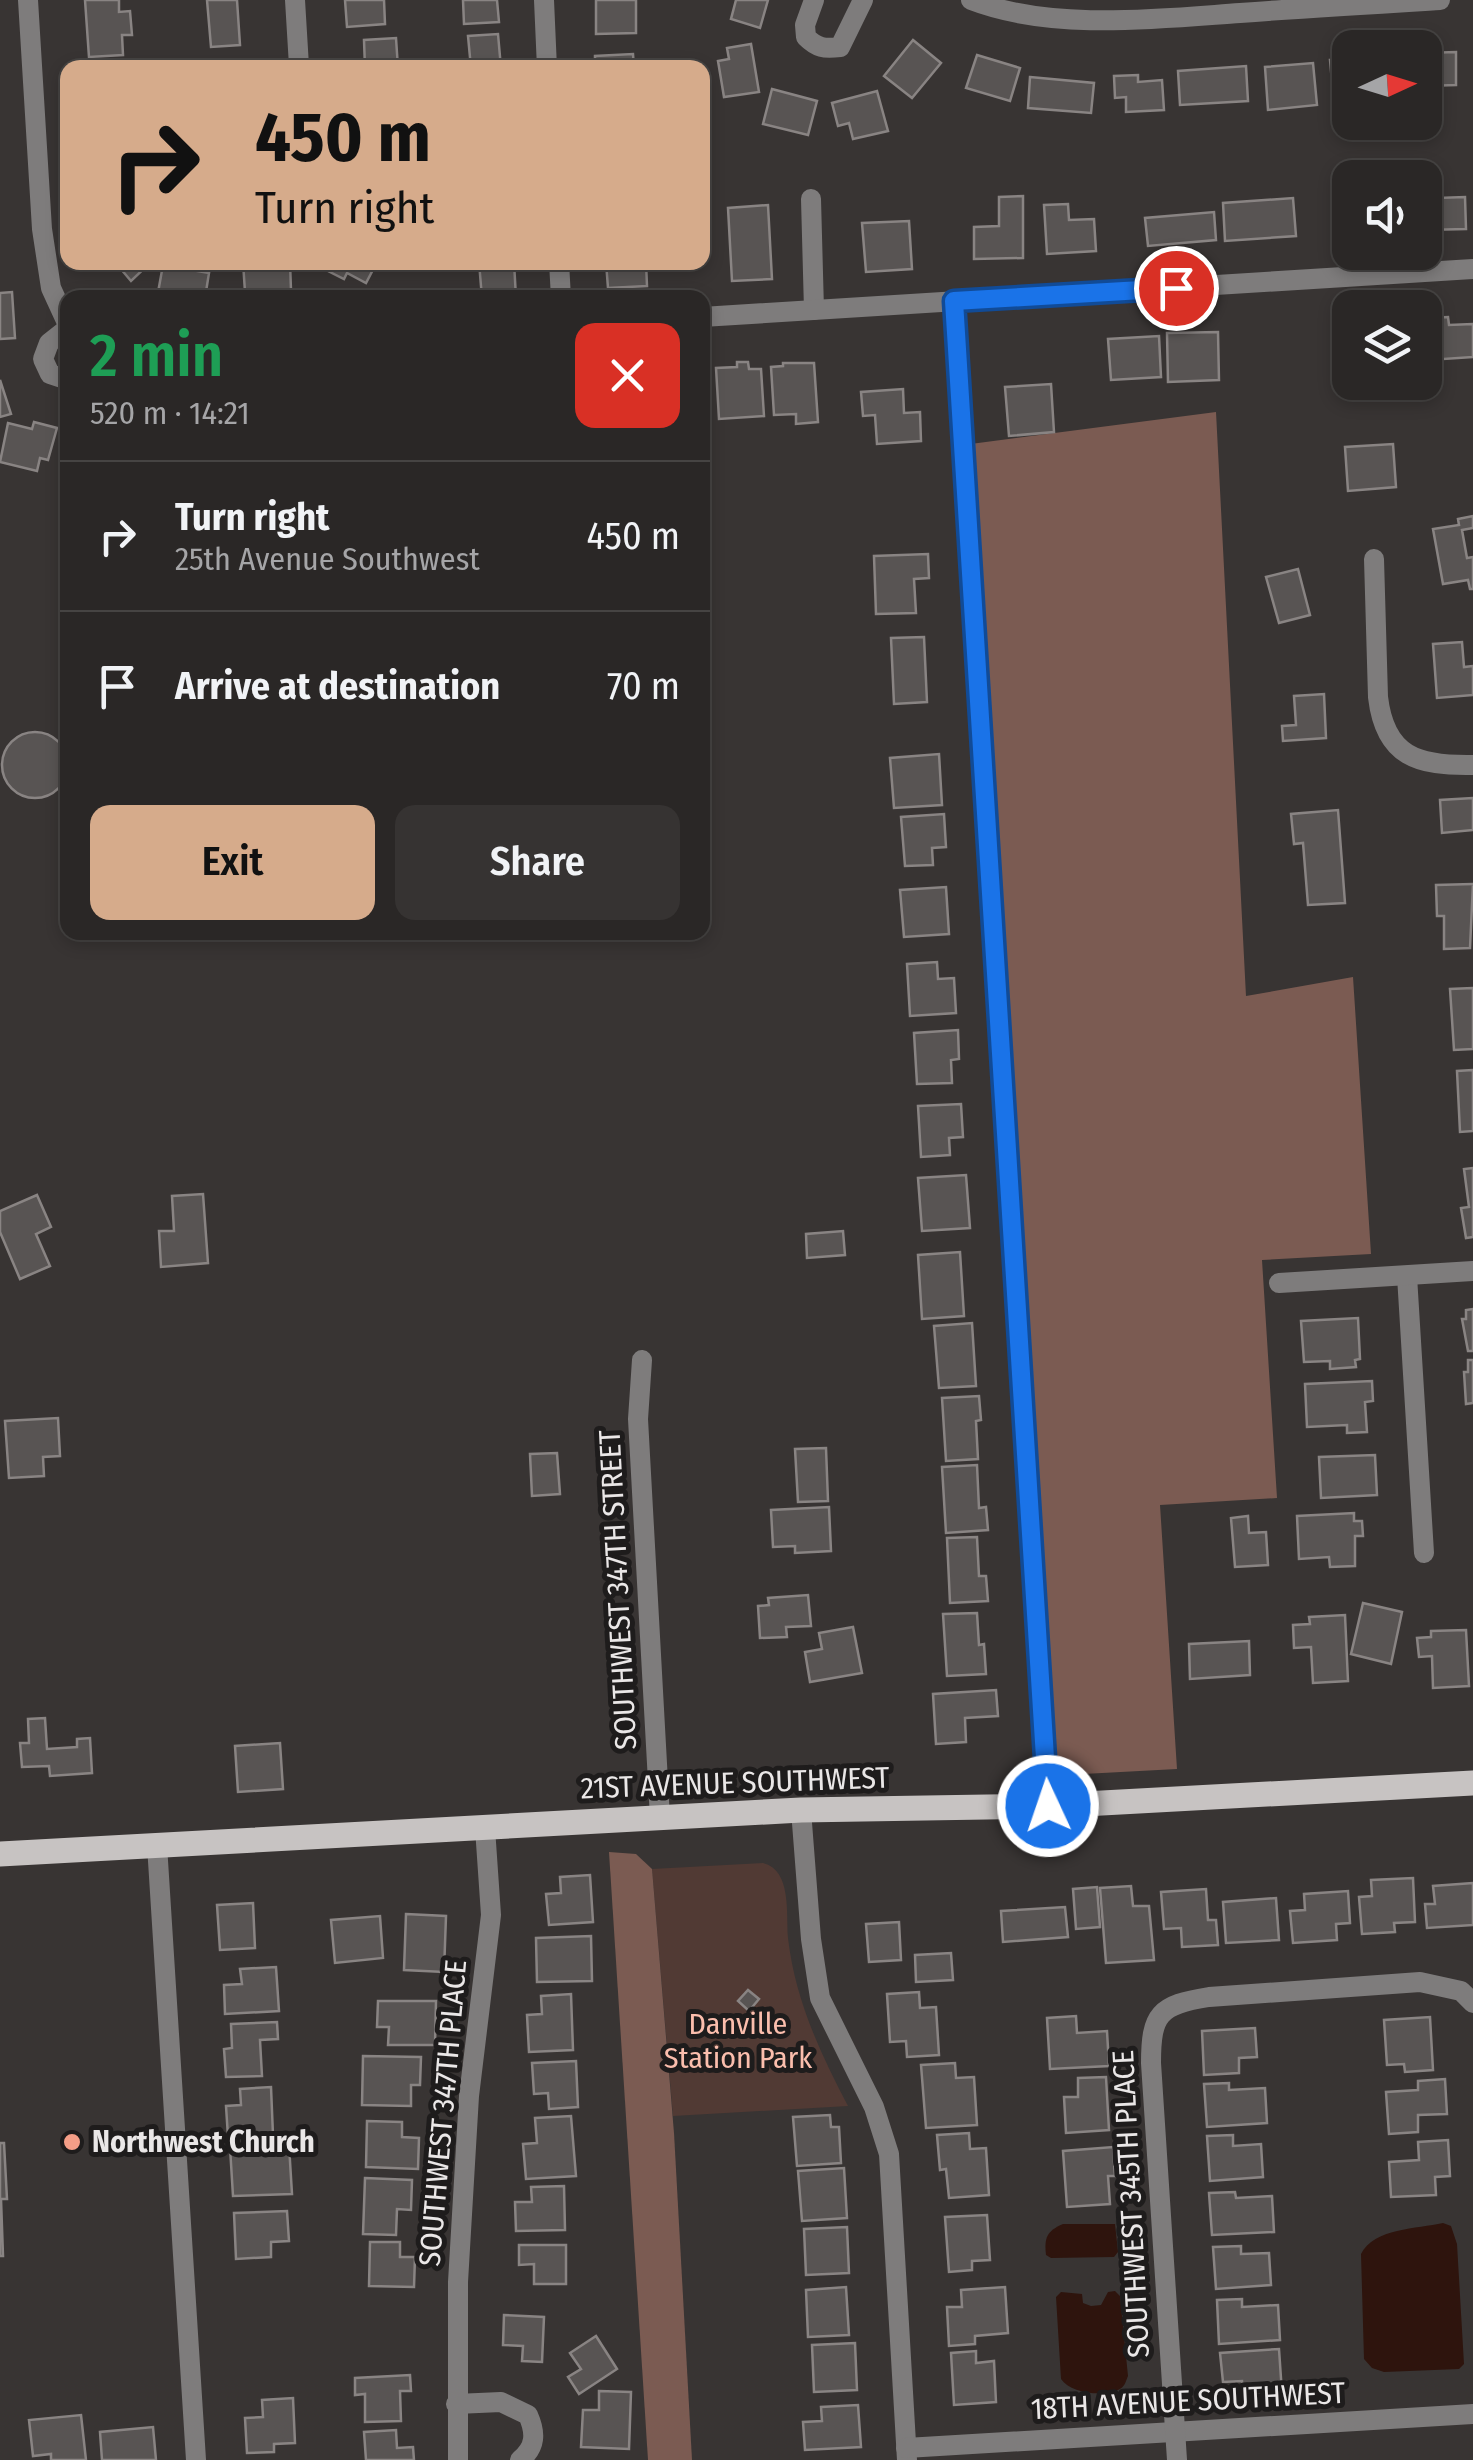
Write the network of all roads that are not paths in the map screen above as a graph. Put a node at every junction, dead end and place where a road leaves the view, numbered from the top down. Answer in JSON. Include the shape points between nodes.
{"nodes":[{"id":1,"x":28,"y":0,"type":"edge"},
{"id":2,"x":295,"y":0,"type":"edge"},
{"id":3,"x":544,"y":0,"type":"edge"},
{"id":4,"x":814,"y":0,"type":"edge"},
{"id":5,"x":863,"y":0,"type":"edge"},
{"id":6,"x":972,"y":0,"type":"edge"},
{"id":7,"x":1440,"y":0,"type":"edge"},
{"id":8,"x":1344,"y":3,"type":"edge"},
{"id":9,"x":1028,"y":6,"type":"edge"},
{"id":10,"x":295,"y":60,"type":"edge"},
{"id":11,"x":548,"y":60,"type":"edge"},
{"id":12,"x":811,"y":200,"type":"dead end"},
{"id":13,"x":1473,"y":269,"type":"edge"},
{"id":14,"x":954,"y":301,"type":"junction"},
{"id":15,"x":60,"y":309,"type":"edge"},
{"id":16,"x":814,"y":310,"type":"junction"},
{"id":17,"x":710,"y":316,"type":"edge"},
{"id":18,"x":60,"y":332,"type":"edge"},
{"id":19,"x":60,"y":377,"type":"edge"},
{"id":20,"x":1374,"y":559,"type":"dead end"},
{"id":21,"x":1473,"y":765,"type":"edge"},
{"id":22,"x":1473,"y":1271,"type":"edge"},
{"id":23,"x":1406,"y":1276,"type":"junction"},
{"id":24,"x":1279,"y":1284,"type":"dead end"},
{"id":25,"x":642,"y":1360,"type":"dead end"},
{"id":26,"x":1424,"y":1553,"type":"dead end"},
{"id":27,"x":1473,"y":1782,"type":"edge"},
{"id":28,"x":1048,"y":1806,"type":"junction"},
{"id":29,"x":801,"y":1810,"type":"junction"},
{"id":30,"x":660,"y":1818,"type":"junction"},
{"id":31,"x":485,"y":1828,"type":"junction"},
{"id":32,"x":157,"y":1844,"type":"junction"},
{"id":33,"x":0,"y":1854,"type":"edge"},
{"id":34,"x":1467,"y":1997,"type":"edge"},
{"id":35,"x":456,"y":2404,"type":"junction"},
{"id":36,"x":1473,"y":2414,"type":"edge"},
{"id":37,"x":1175,"y":2432,"type":"junction"},
{"id":38,"x":907,"y":2454,"type":"edge"},
{"id":39,"x":196,"y":2460,"type":"edge"},
{"id":40,"x":458,"y":2460,"type":"edge"},
{"id":41,"x":520,"y":2460,"type":"edge"},
{"id":42,"x":1177,"y":2460,"type":"edge"}],
"edges":[{"from":1,"to":15,"type":"street","via":[[42,229]]},
{"from":2,"to":10,"type":"street"},
{"from":3,"to":11,"type":"street"},
{"from":4,"to":5,"type":"street","via":[[806,37],[828,48],[840,47]]},
{"from":6,"to":9,"type":"street"},
{"from":7,"to":8,"type":"street"},
{"from":8,"to":9,"type":"street","via":[[1084,20]]},
{"from":12,"to":16,"type":"street"},
{"from":13,"to":14,"type":"street"},
{"from":14,"to":16,"type":"street"},
{"from":14,"to":28,"type":"street"},
{"from":16,"to":17,"type":"street"},
{"from":18,"to":19,"type":"street","via":[[43,359],[50,374]]},
{"from":20,"to":21,"type":"street","via":[[1380,714],[1397,748],[1424,760]]},
{"from":22,"to":23,"type":"street"},
{"from":23,"to":24,"type":"street"},
{"from":23,"to":26,"type":"street"},
{"from":25,"to":30,"type":"street","name":"SOUTHWEST 347TH STREET","via":[[638,1419]]},
{"from":27,"to":28,"type":"main road","name":"21ST AVENUE SOUTHWEST"},
{"from":28,"to":29,"type":"main road","name":"21ST AVENUE SOUTHWEST"},
{"from":29,"to":30,"type":"main road","name":"21ST AVENUE SOUTHWEST"},
{"from":29,"to":38,"type":"street","via":[[820,1998],[874,2107],[889,2154]]},
{"from":30,"to":31,"type":"main road","name":"21ST AVENUE SOUTHWEST"},
{"from":31,"to":32,"type":"main road","name":"21ST AVENUE SOUTHWEST"},
{"from":31,"to":35,"type":"street","name":"SOUTHWEST 347TH PLACE","via":[[490,1915],[470,2096]]},
{"from":32,"to":33,"type":"main road","name":"21ST AVENUE SOUTHWEST"},
{"from":32,"to":39,"type":"street"},
{"from":34,"to":37,"type":"street","name":"SOUTHWEST 345TH PLACE","via":[[1420,1982],[1209,1998],[1157,2019],[1150,2036]]},
{"from":35,"to":40,"type":"street","name":"SOUTHWEST 347TH PLACE"},
{"from":35,"to":41,"type":"street","via":[[501,2402],[528,2415],[534,2437]]},
{"from":36,"to":37,"type":"street","name":"18TH AVENUE SOUTHWEST"},
{"from":37,"to":38,"type":"street","name":"18TH AVENUE SOUTHWEST"},
{"from":37,"to":42,"type":"street","name":"SOUTHWEST 345TH PLACE"}]}
